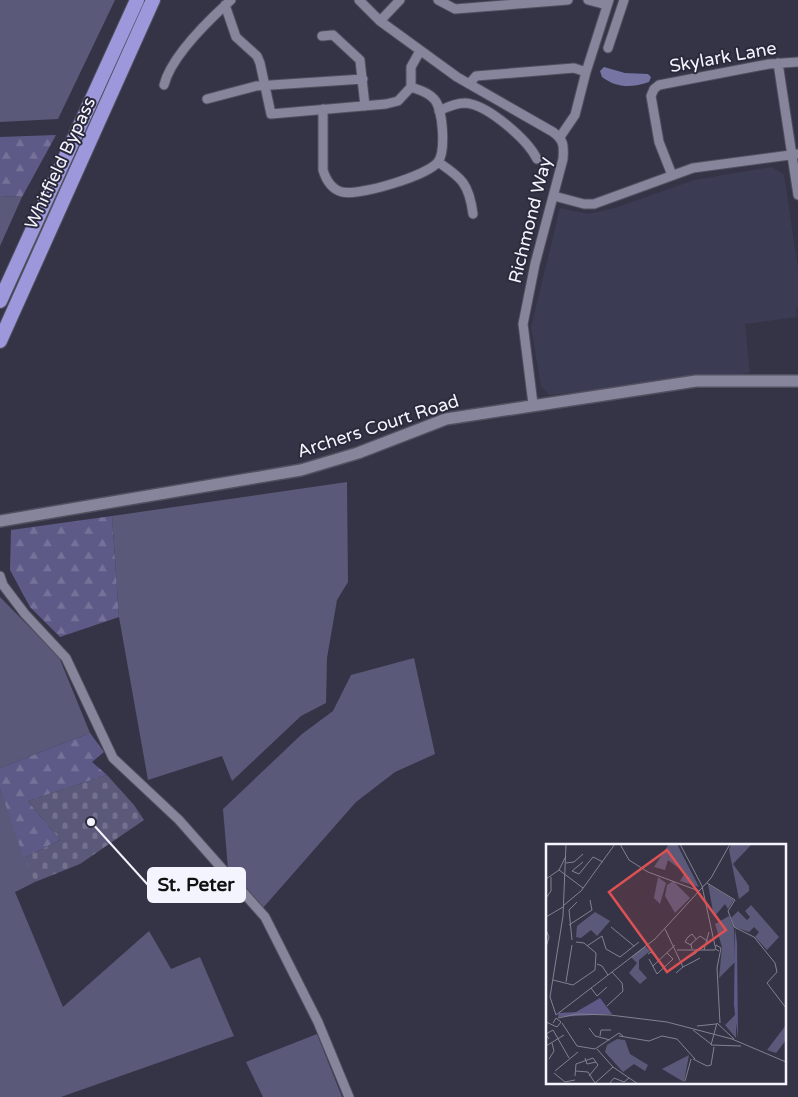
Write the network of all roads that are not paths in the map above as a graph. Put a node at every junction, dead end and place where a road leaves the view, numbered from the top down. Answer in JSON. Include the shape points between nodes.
{"nodes":[{"id":1,"x":137,"y":0,"type":"edge"},
{"id":2,"x":153,"y":0,"type":"edge"},
{"id":3,"x":360,"y":0,"type":"edge"},
{"id":4,"x":400,"y":0,"type":"edge"},
{"id":5,"x":438,"y":0,"type":"edge"},
{"id":6,"x":568,"y":0,"type":"edge"},
{"id":7,"x":588,"y":0,"type":"edge"},
{"id":8,"x":624,"y":0,"type":"edge"},
{"id":9,"x":228,"y":2,"type":"edge"},
{"id":10,"x":608,"y":2,"type":"edge"},
{"id":11,"x":380,"y":21,"type":"junction"},
{"id":12,"x":599,"y":29,"type":"junction"},
{"id":13,"x":613,"y":33,"type":"junction"},
{"id":14,"x":322,"y":36,"type":"dead end"},
{"id":15,"x":608,"y":48,"type":"dead end"},
{"id":16,"x":420,"y":51,"type":"junction"},
{"id":17,"x":798,"y":62,"type":"edge"},
{"id":18,"x":778,"y":63,"type":"junction"},
{"id":19,"x":586,"y":72,"type":"junction"},
{"id":20,"x":363,"y":79,"type":"junction"},
{"id":21,"x":469,"y":84,"type":"junction"},
{"id":22,"x":164,"y":85,"type":"dead end"},
{"id":23,"x":267,"y":86,"type":"junction"},
{"id":24,"x":411,"y":87,"type":"junction"},
{"id":25,"x":207,"y":99,"type":"dead end"},
{"id":26,"x":365,"y":106,"type":"junction"},
{"id":27,"x":322,"y":109,"type":"junction"},
{"id":28,"x":439,"y":110,"type":"junction"},
{"id":29,"x":560,"y":137,"type":"junction"},
{"id":30,"x":795,"y":155,"type":"edge"},
{"id":31,"x":537,"y":159,"type":"dead end"},
{"id":32,"x":438,"y":162,"type":"junction"},
{"id":33,"x":672,"y":175,"type":"junction"},
{"id":34,"x":554,"y":196,"type":"junction"},
{"id":35,"x":798,"y":196,"type":"edge"},
{"id":36,"x":473,"y":214,"type":"dead end"},
{"id":37,"x":0,"y":302,"type":"edge"},
{"id":38,"x":0,"y":341,"type":"edge"},
{"id":39,"x":798,"y":381,"type":"edge"},
{"id":40,"x":533,"y":404,"type":"junction"},
{"id":41,"x":0,"y":520,"type":"edge"},
{"id":42,"x":0,"y":576,"type":"edge"},
{"id":43,"x":349,"y":1097,"type":"edge"}],
"edges":[{"from":1,"to":37,"type":"highway","name":"Whitfield Bypass"},
{"from":2,"to":38,"type":"highway","name":"Whitfield Bypass"},
{"from":3,"to":11,"type":"street","name":"Richmond Way"},
{"from":4,"to":11,"type":"street"},
{"from":5,"to":6,"type":"street","via":[[455,9]]},
{"from":7,"to":10,"type":"street"},
{"from":8,"to":13,"type":"street"},
{"from":9,"to":22,"type":"street","via":[[204,25],[167,74]]},
{"from":9,"to":23,"type":"street","via":[[236,37],[257,56]]},
{"from":10,"to":12,"type":"street"},
{"from":11,"to":16,"type":"street","name":"Richmond Way"},
{"from":12,"to":13,"type":"street"},
{"from":12,"to":19,"type":"street"},
{"from":13,"to":15,"type":"street"},
{"from":14,"to":20,"type":"street","via":[[333,35],[357,56],[362,63]]},
{"from":16,"to":21,"type":"street","name":"Richmond Way"},
{"from":16,"to":24,"type":"street","via":[[412,63]]},
{"from":17,"to":18,"type":"street","name":"Skylark Lane"},
{"from":18,"to":30,"type":"street"},
{"from":18,"to":33,"type":"street","name":"Skylark Lane","via":[[659,85],[654,89],[651,96],[659,142]]},
{"from":19,"to":21,"type":"street","via":[[574,68],[476,76]]},
{"from":19,"to":29,"type":"street","via":[[575,115]]},
{"from":20,"to":23,"type":"street"},
{"from":20,"to":26,"type":"street"},
{"from":21,"to":29,"type":"street","name":"Richmond Way"},
{"from":23,"to":25,"type":"street"},
{"from":23,"to":27,"type":"street","via":[[271,114]]},
{"from":24,"to":26,"type":"street","via":[[393,103]]},
{"from":24,"to":28,"type":"street","via":[[426,92],[435,100]]},
{"from":26,"to":27,"type":"street"},
{"from":27,"to":32,"type":"street","via":[[323,170],[325,179],[336,190],[352,192],[384,185],[414,176]]},
{"from":28,"to":31,"type":"street","via":[[466,103],[478,107],[521,136]]},
{"from":28,"to":32,"type":"street","via":[[442,151]]},
{"from":29,"to":34,"type":"street","name":"Richmond Way","via":[[564,147],[563,159]]},
{"from":30,"to":33,"type":"street","via":[[710,165]]},
{"from":30,"to":35,"type":"street"},
{"from":32,"to":36,"type":"street","via":[[463,180]]},
{"from":33,"to":34,"type":"street","via":[[594,204]]},
{"from":34,"to":40,"type":"street","name":"Richmond Way","via":[[523,324]]},
{"from":39,"to":40,"type":"street","name":"Archers Court Road","via":[[696,381]]},
{"from":40,"to":41,"type":"street","name":"Archers Court Road","via":[[446,419],[358,453],[301,470]]},
{"from":42,"to":43,"type":"street","via":[[25,614],[66,658],[114,758],[179,820],[265,917],[318,1022]]}]}
